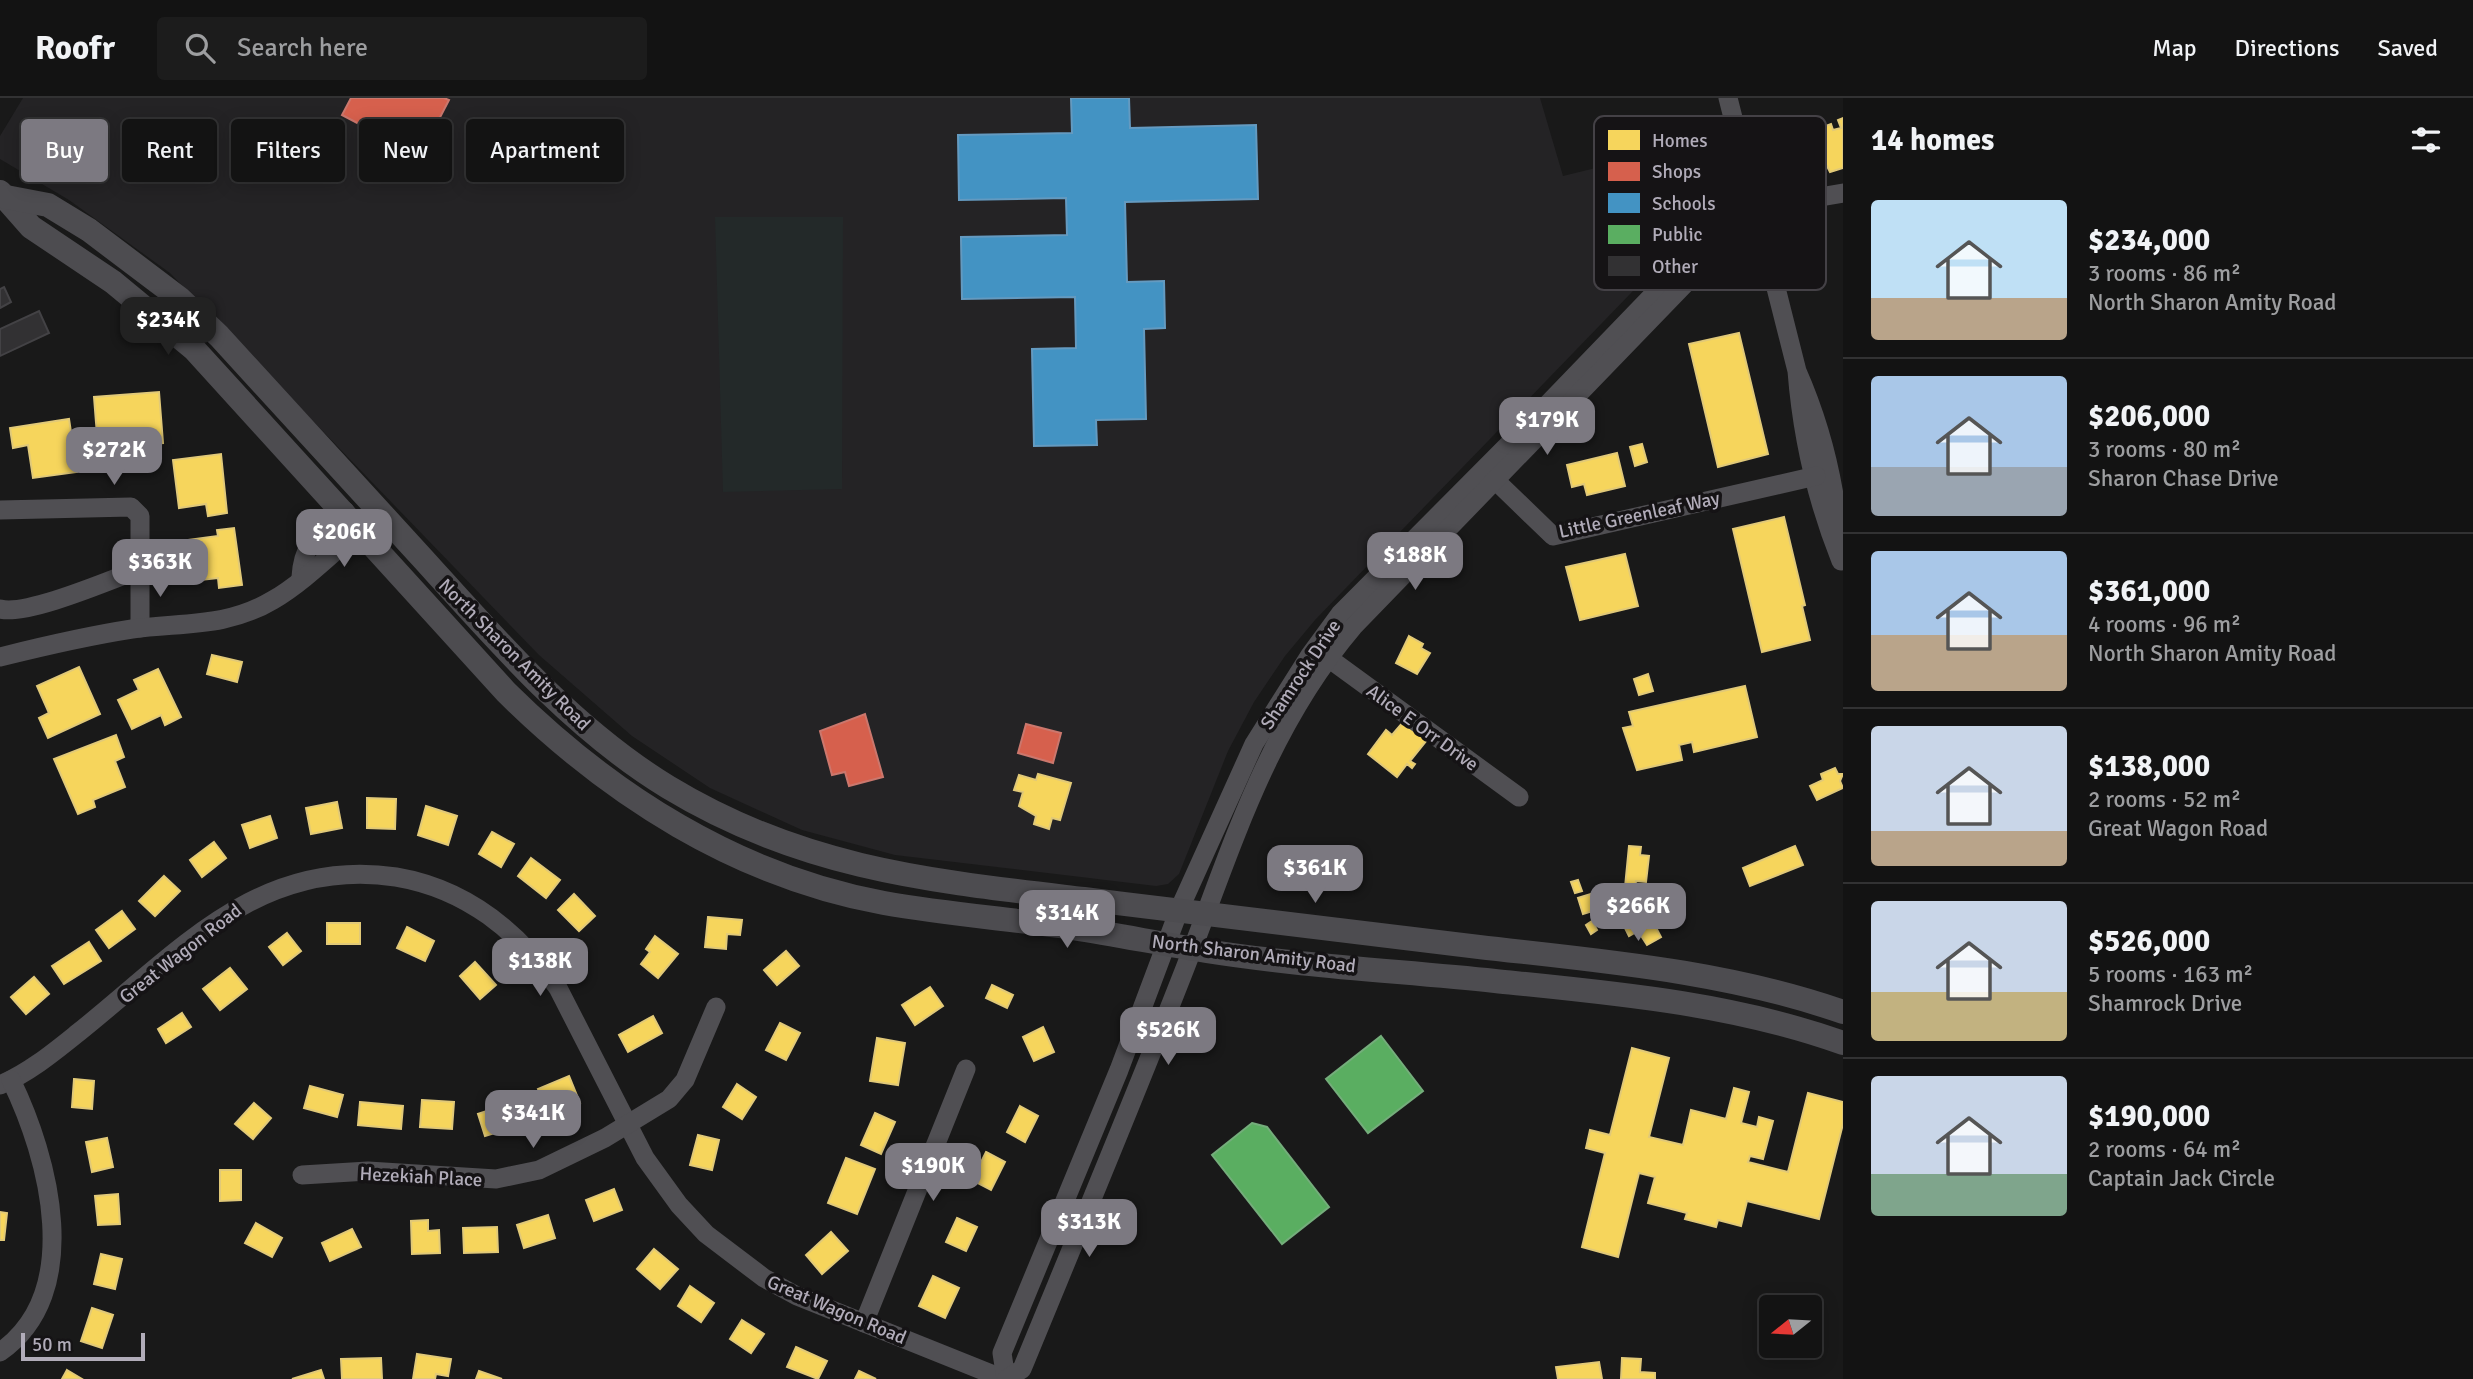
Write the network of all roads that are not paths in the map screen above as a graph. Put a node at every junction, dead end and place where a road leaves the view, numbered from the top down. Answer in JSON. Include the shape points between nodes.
{"nodes":[{"id":1,"x":1728,"y":98,"type":"edge"},
{"id":2,"x":1732,"y":116,"type":"edge"},
{"id":3,"x":3,"y":195,"type":"edge"},
{"id":4,"x":1678,"y":290,"type":"edge"},
{"id":5,"x":1776,"y":290,"type":"edge"},
{"id":6,"x":1797,"y":371,"type":"junction"},
{"id":7,"x":1491,"y":474,"type":"junction"},
{"id":8,"x":1816,"y":476,"type":"junction"},
{"id":9,"x":0,"y":510,"type":"edge"},
{"id":10,"x":353,"y":520,"type":"junction"},
{"id":11,"x":1842,"y":564,"type":"edge"},
{"id":12,"x":140,"y":569,"type":"junction"},
{"id":13,"x":465,"y":605,"type":"junction"},
{"id":14,"x":0,"y":609,"type":"edge"},
{"id":15,"x":140,"y":628,"type":"junction"},
{"id":16,"x":0,"y":657,"type":"edge"},
{"id":17,"x":1327,"y":657,"type":"junction"},
{"id":18,"x":1519,"y":797,"type":"dead end"},
{"id":19,"x":1179,"y":910,"type":"junction"},
{"id":20,"x":1206,"y":916,"type":"junction"},
{"id":21,"x":1165,"y":942,"type":"junction"},
{"id":22,"x":1193,"y":948,"type":"junction"},
{"id":23,"x":716,"y":1007,"type":"dead end"},
{"id":24,"x":1843,"y":1012,"type":"edge"},
{"id":25,"x":1843,"y":1043,"type":"edge"},
{"id":26,"x":967,"y":1069,"type":"dead end"},
{"id":27,"x":6,"y":1082,"type":"edge"},
{"id":28,"x":628,"y":1125,"type":"junction"},
{"id":29,"x":302,"y":1175,"type":"dead end"},
{"id":30,"x":864,"y":1323,"type":"junction"},
{"id":31,"x":0,"y":1352,"type":"edge"},
{"id":32,"x":1006,"y":1379,"type":"edge"}],
"edges":[{"from":1,"to":2,"type":"street"},
{"from":3,"to":10,"type":"main road","name":"North Sharon Amity Road","via":[[31,227],[113,282],[194,349]]},
{"from":3,"to":13,"type":"main road","name":"North Sharon Amity Road","via":[[48,205],[130,258],[179,298]]},
{"from":4,"to":7,"type":"street","name":"Shamrock Drive"},
{"from":5,"to":6,"type":"street"},
{"from":6,"to":8,"type":"street","via":[[1801,416]]},
{"from":6,"to":11,"type":"street","via":[[1815,413],[1840,524]]},
{"from":7,"to":8,"type":"street","name":"Little Greenleaf Way","via":[[1553,536]]},
{"from":7,"to":17,"type":"street","name":"Shamrock Drive"},
{"from":7,"to":19,"type":"street","name":"Shamrock Drive","via":[[1340,614],[1310,655],[1254,744]]},
{"from":8,"to":11,"type":"street"},
{"from":9,"to":12,"type":"street","via":[[131,507],[140,516]]},
{"from":10,"to":13,"type":"main road","via":[[361,516],[380,529],[433,585]]},
{"from":10,"to":15,"type":"street","via":[[308,544],[301,577],[274,600],[197,626]]},
{"from":10,"to":21,"type":"main road","name":"North Sharon Amity Road","via":[[547,732],[592,771],[703,840],[797,879],[883,903]]},
{"from":12,"to":14,"type":"street","via":[[35,606]]},
{"from":12,"to":15,"type":"street"},
{"from":13,"to":19,"type":"main road","name":"North Sharon Amity Road","via":[[567,710],[610,747],[667,787],[774,839],[888,874]]},
{"from":15,"to":16,"type":"street","via":[[81,636]]},
{"from":17,"to":18,"type":"street","name":"Alice E Orr Drive"},
{"from":17,"to":20,"type":"street","name":"Shamrock Drive","via":[[1259,774]]},
{"from":19,"to":20,"type":"main road","name":"North Sharon Amity Road"},
{"from":19,"to":21,"type":"street","name":"Shamrock Drive"},
{"from":20,"to":22,"type":"street","name":"Shamrock Drive"},
{"from":20,"to":24,"type":"main road","name":"North Sharon Amity Road","via":[[1651,967],[1729,981]]},
{"from":21,"to":22,"type":"main road","name":"North Sharon Amity Road"},
{"from":21,"to":32,"type":"street","name":"Shamrock Drive","via":[[1119,1070],[1002,1353]]},
{"from":22,"to":25,"type":"main road","name":"North Sharon Amity Road","via":[[1647,996],[1723,1009]]},
{"from":22,"to":32,"type":"street","name":"Shamrock Drive","via":[[1022,1369]]},
{"from":23,"to":28,"type":"street","name":"Hezekiah Place","via":[[677,1091],[656,1110]]},
{"from":26,"to":30,"type":"street"},
{"from":27,"to":28,"type":"street","name":"Great Wagon Road","via":[[41,1062],[231,910],[298,881],[370,874],[444,890],[475,905],[515,935],[558,988]]},
{"from":27,"to":31,"type":"street","via":[[37,1141],[52,1230],[38,1307],[23,1334]]},
{"from":28,"to":29,"type":"street","name":"Hezekiah Place","via":[[539,1170],[514,1177],[368,1171]]},
{"from":28,"to":30,"type":"street","name":"Great Wagon Road","via":[[655,1174],[679,1205],[733,1257],[797,1296]]},
{"from":30,"to":32,"type":"street","name":"Great Wagon Road"}]}
